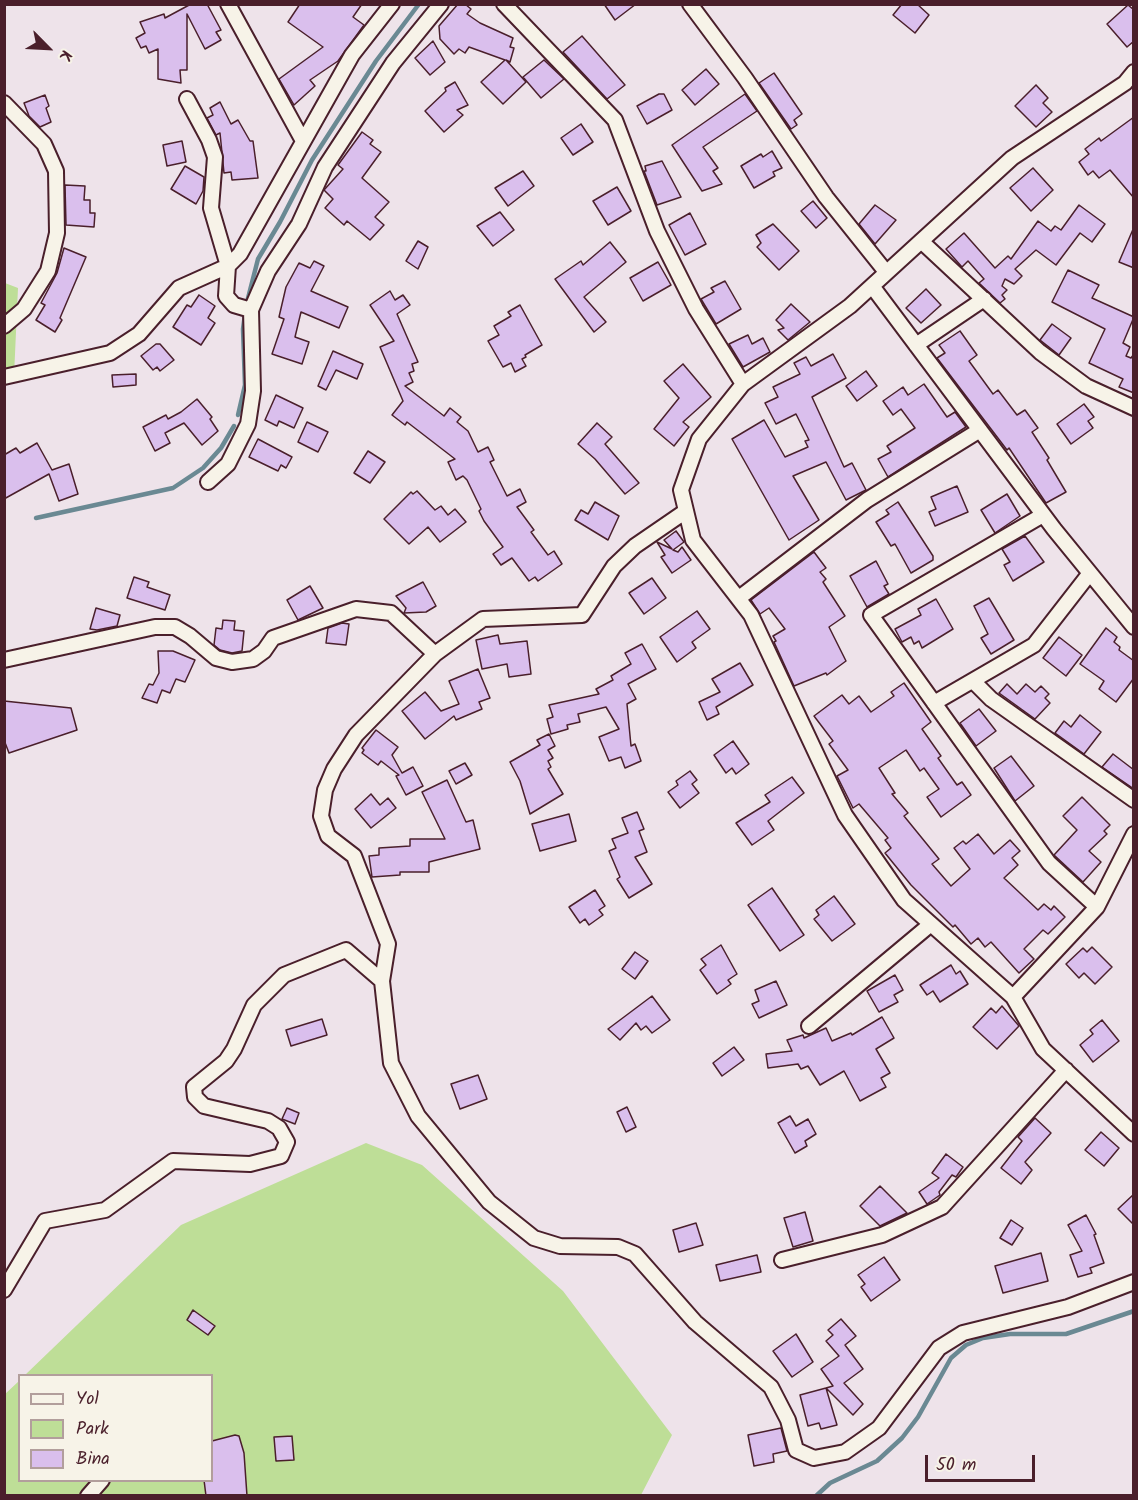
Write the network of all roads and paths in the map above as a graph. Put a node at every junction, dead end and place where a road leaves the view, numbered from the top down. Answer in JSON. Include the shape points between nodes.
{"nodes":[{"id":1,"x":228,"y":4,"type":"edge"},
{"id":2,"x":392,"y":4,"type":"edge"},
{"id":3,"x":441,"y":4,"type":"edge"},
{"id":4,"x":504,"y":4,"type":"edge"},
{"id":5,"x":690,"y":4,"type":"edge"},
{"id":6,"x":1131,"y":82,"type":"edge"},
{"id":7,"x":187,"y":99,"type":"dead end"},
{"id":8,"x":4,"y":104,"type":"edge"},
{"id":9,"x":303,"y":141,"type":"junction"},
{"id":10,"x":921,"y":241,"type":"junction"},
{"id":11,"x":228,"y":266,"type":"junction"},
{"id":12,"x":886,"y":272,"type":"junction"},
{"id":13,"x":872,"y":286,"type":"junction"},
{"id":14,"x":984,"y":299,"type":"junction"},
{"id":15,"x":247,"y":309,"type":"junction"},
{"id":16,"x":4,"y":326,"type":"edge"},
{"id":17,"x":916,"y":345,"type":"junction"},
{"id":18,"x":4,"y":377,"type":"edge"},
{"id":19,"x":743,"y":384,"type":"junction"},
{"id":20,"x":1134,"y":408,"type":"edge"},
{"id":21,"x":980,"y":430,"type":"junction"},
{"id":22,"x":208,"y":482,"type":"dead end"},
{"id":23,"x":686,"y":511,"type":"junction"},
{"id":24,"x":1043,"y":515,"type":"junction"},
{"id":25,"x":1090,"y":573,"type":"junction"},
{"id":26,"x":738,"y":598,"type":"junction"},
{"id":27,"x":1134,"y":627,"type":"edge"},
{"id":28,"x":435,"y":654,"type":"junction"},
{"id":29,"x":4,"y":660,"type":"edge"},
{"id":30,"x":974,"y":682,"type":"junction"},
{"id":31,"x":934,"y":703,"type":"junction"},
{"id":32,"x":1134,"y":800,"type":"edge"},
{"id":33,"x":1134,"y":834,"type":"edge"},
{"id":34,"x":1097,"y":907,"type":"junction"},
{"id":35,"x":931,"y":924,"type":"junction"},
{"id":36,"x":382,"y":981,"type":"junction"},
{"id":37,"x":1014,"y":997,"type":"junction"},
{"id":38,"x":809,"y":1026,"type":"dead end"},
{"id":39,"x":1066,"y":1070,"type":"junction"},
{"id":40,"x":1134,"y":1134,"type":"edge"},
{"id":41,"x":782,"y":1260,"type":"dead end"},
{"id":42,"x":1134,"y":1282,"type":"edge"},
{"id":43,"x":4,"y":1290,"type":"edge"},
{"id":44,"x":100,"y":1482,"type":"edge"},
{"id":45,"x":88,"y":1496,"type":"edge"}],
"edges":[{"from":1,"to":9,"type":"street"},
{"from":2,"to":9,"type":"street","via":[[352,55]]},
{"from":3,"to":15,"type":"street","via":[[393,63],[325,167],[299,224]]},
{"from":4,"to":19,"type":"street","via":[[615,120],[657,231],[696,309]]},
{"from":5,"to":12,"type":"street","via":[[826,197]]},
{"from":6,"to":10,"type":"street","via":[[1012,158]]},
{"from":7,"to":11,"type":"street","via":[[215,157],[211,208]]},
{"from":8,"to":16,"type":"street","via":[[44,144],[56,171],[57,233],[48,271],[24,309]]},
{"from":9,"to":11,"type":"street","via":[[240,254]]},
{"from":10,"to":12,"type":"street"},
{"from":10,"to":14,"type":"street"},
{"from":11,"to":15,"type":"street","via":[[226,296]]},
{"from":11,"to":18,"type":"street","via":[[179,288],[139,334],[110,353]]},
{"from":12,"to":13,"type":"street"},
{"from":13,"to":17,"type":"street"},
{"from":13,"to":19,"type":"street"},
{"from":14,"to":17,"type":"street"},
{"from":14,"to":20,"type":"street","via":[[1040,352],[1086,386]]},
{"from":15,"to":22,"type":"street","via":[[253,391],[248,424],[228,464]]},
{"from":17,"to":21,"type":"street"},
{"from":19,"to":23,"type":"street","via":[[699,439],[681,490]]},
{"from":21,"to":24,"type":"street"},
{"from":21,"to":26,"type":"street","via":[[867,500]]},
{"from":23,"to":26,"type":"street","via":[[693,540]]},
{"from":23,"to":28,"type":"street","via":[[635,546],[614,566],[582,615],[483,619]]},
{"from":24,"to":25,"type":"street"},
{"from":24,"to":31,"type":"street","via":[[871,615]]},
{"from":25,"to":27,"type":"street"},
{"from":25,"to":30,"type":"street","via":[[1034,645]]},
{"from":26,"to":35,"type":"street","via":[[752,615],[845,815],[904,900]]},
{"from":28,"to":29,"type":"street","via":[[391,613],[356,609],[273,638],[253,659],[232,662],[216,658],[190,636],[174,627],[165,627]]},
{"from":28,"to":36,"type":"street","via":[[356,735],[325,790],[321,816],[328,836],[354,856],[388,944]]},
{"from":30,"to":31,"type":"street"},
{"from":30,"to":32,"type":"street","via":[[991,699]]},
{"from":31,"to":34,"type":"street","via":[[1049,863]]},
{"from":33,"to":34,"type":"street"},
{"from":34,"to":37,"type":"street"},
{"from":35,"to":37,"type":"street"},
{"from":35,"to":38,"type":"street"},
{"from":36,"to":42,"type":"street","via":[[391,1063],[418,1116],[489,1202],[534,1238],[560,1246],[618,1247],[635,1254],[695,1322],[771,1387],[788,1420],[796,1450],[814,1458],[845,1452],[879,1428],[939,1348],[963,1333],[1068,1307]]},
{"from":36,"to":43,"type":"street","via":[[346,950],[284,975],[254,1005],[226,1061],[194,1087],[195,1097],[204,1106],[268,1121],[279,1128],[287,1142],[281,1156],[250,1164],[173,1161],[105,1210],[45,1221]]},
{"from":37,"to":39,"type":"street","via":[[1043,1049]]},
{"from":39,"to":40,"type":"street"},
{"from":39,"to":41,"type":"street","via":[[942,1207],[882,1235]]},
{"from":44,"to":45,"type":"street"}]}
